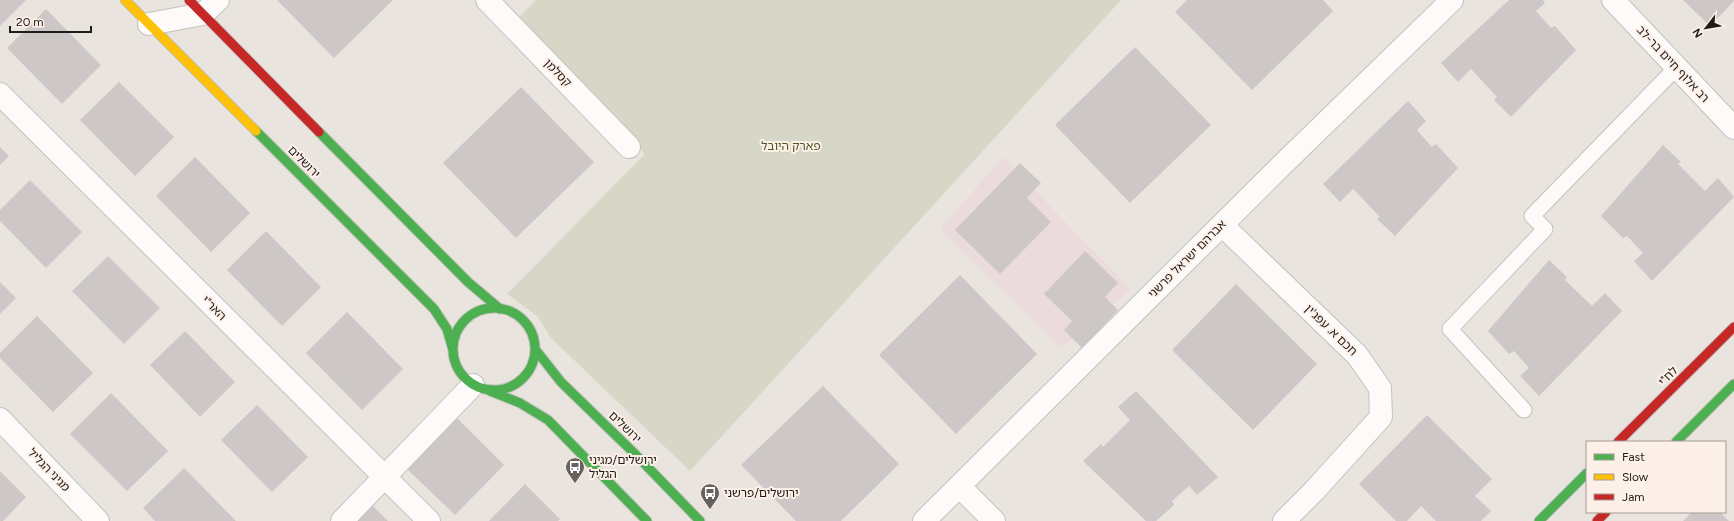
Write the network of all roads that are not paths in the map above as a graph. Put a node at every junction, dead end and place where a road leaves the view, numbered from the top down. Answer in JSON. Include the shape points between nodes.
{"nodes":[{"id":1,"x":125,"y":0,"type":"edge"},
{"id":2,"x":487,"y":0,"type":"edge"},
{"id":3,"x":1452,"y":0,"type":"edge"},
{"id":4,"x":1613,"y":0,"type":"edge"},
{"id":5,"x":204,"y":5,"type":"edge"},
{"id":6,"x":149,"y":24,"type":"junction"},
{"id":7,"x":1676,"y":68,"type":"junction"},
{"id":8,"x":0,"y":94,"type":"edge"},
{"id":9,"x":1734,"y":128,"type":"edge"},
{"id":10,"x":629,"y":147,"type":"dead end"},
{"id":11,"x":1222,"y":225,"type":"junction"},
{"id":12,"x":500,"y":309,"type":"junction"},
{"id":13,"x":1734,"y":327,"type":"edge"},
{"id":14,"x":535,"y":349,"type":"junction"},
{"id":15,"x":453,"y":350,"type":"junction"},
{"id":16,"x":1734,"y":384,"type":"edge"},
{"id":17,"x":480,"y":388,"type":"junction"},
{"id":18,"x":1524,"y":410,"type":"dead end"},
{"id":19,"x":0,"y":420,"type":"edge"},
{"id":20,"x":1619,"y":441,"type":"edge"},
{"id":21,"x":1677,"y":441,"type":"edge"},
{"id":22,"x":1586,"y":474,"type":"edge"},
{"id":23,"x":385,"y":477,"type":"junction"},
{"id":24,"x":959,"y":486,"type":"junction"},
{"id":25,"x":1605,"y":513,"type":"edge"},
{"id":26,"x":98,"y":521,"type":"edge"},
{"id":27,"x":342,"y":521,"type":"edge"},
{"id":28,"x":429,"y":521,"type":"edge"},
{"id":29,"x":647,"y":521,"type":"edge"},
{"id":30,"x":700,"y":521,"type":"edge"},
{"id":31,"x":924,"y":521,"type":"edge"},
{"id":32,"x":994,"y":521,"type":"edge"},
{"id":33,"x":1284,"y":521,"type":"edge"},
{"id":34,"x":1539,"y":521,"type":"edge"},
{"id":35,"x":1598,"y":521,"type":"edge"}],
"edges":[{"from":1,"to":6,"type":"street","name":"ירושלים"},
{"from":2,"to":10,"type":"street","name":"קסלמן"},
{"from":3,"to":11,"type":"street","name":"אברהם ישראל פרשני"},
{"from":4,"to":7,"type":"street","name":"רב אלוף חיים בר-לב"},
{"from":5,"to":6,"type":"street"},
{"from":5,"to":12,"type":"street","via":[[468,282]]},
{"from":6,"to":15,"type":"street","name":"ירושלים","via":[[434,309],[447,329]]},
{"from":7,"to":9,"type":"street","name":"רב אלוף חיים בר-לב"},
{"from":7,"to":18,"type":"lane","via":[[1532,216],[1546,229],[1450,329]]},
{"from":8,"to":23,"type":"street","name":"האר\"י"},
{"from":11,"to":24,"type":"street","name":"אברהם ישראל פרשני"},
{"from":11,"to":33,"type":"street","name":"חכם א. עפג'ין","via":[[1357,354],[1380,388],[1381,417]]},
{"from":12,"to":14,"type":"street","via":[[518,316],[526,324]]},
{"from":12,"to":15,"type":"street","via":[[488,308],[467,318],[454,338]]},
{"from":13,"to":20,"type":"street","name":"לח\"י"},
{"from":14,"to":17,"type":"street","via":[[533,363],[526,376],[515,385],[502,390]]},
{"from":14,"to":30,"type":"street","name":"ירושלים","via":[[561,382]]},
{"from":15,"to":17,"type":"street","via":[[455,364],[463,376]]},
{"from":16,"to":21,"type":"street"},
{"from":17,"to":23,"type":"street"},
{"from":17,"to":29,"type":"street","via":[[508,396],[548,420]]},
{"from":19,"to":26,"type":"street","name":"מגיני הגליל"},
{"from":22,"to":34,"type":"street"},
{"from":23,"to":27,"type":"street"},
{"from":23,"to":28,"type":"street","name":"האר\"י"},
{"from":24,"to":31,"type":"street","name":"אברהם ישראל פרשני"},
{"from":24,"to":32,"type":"street"},
{"from":25,"to":35,"type":"street"}]}
